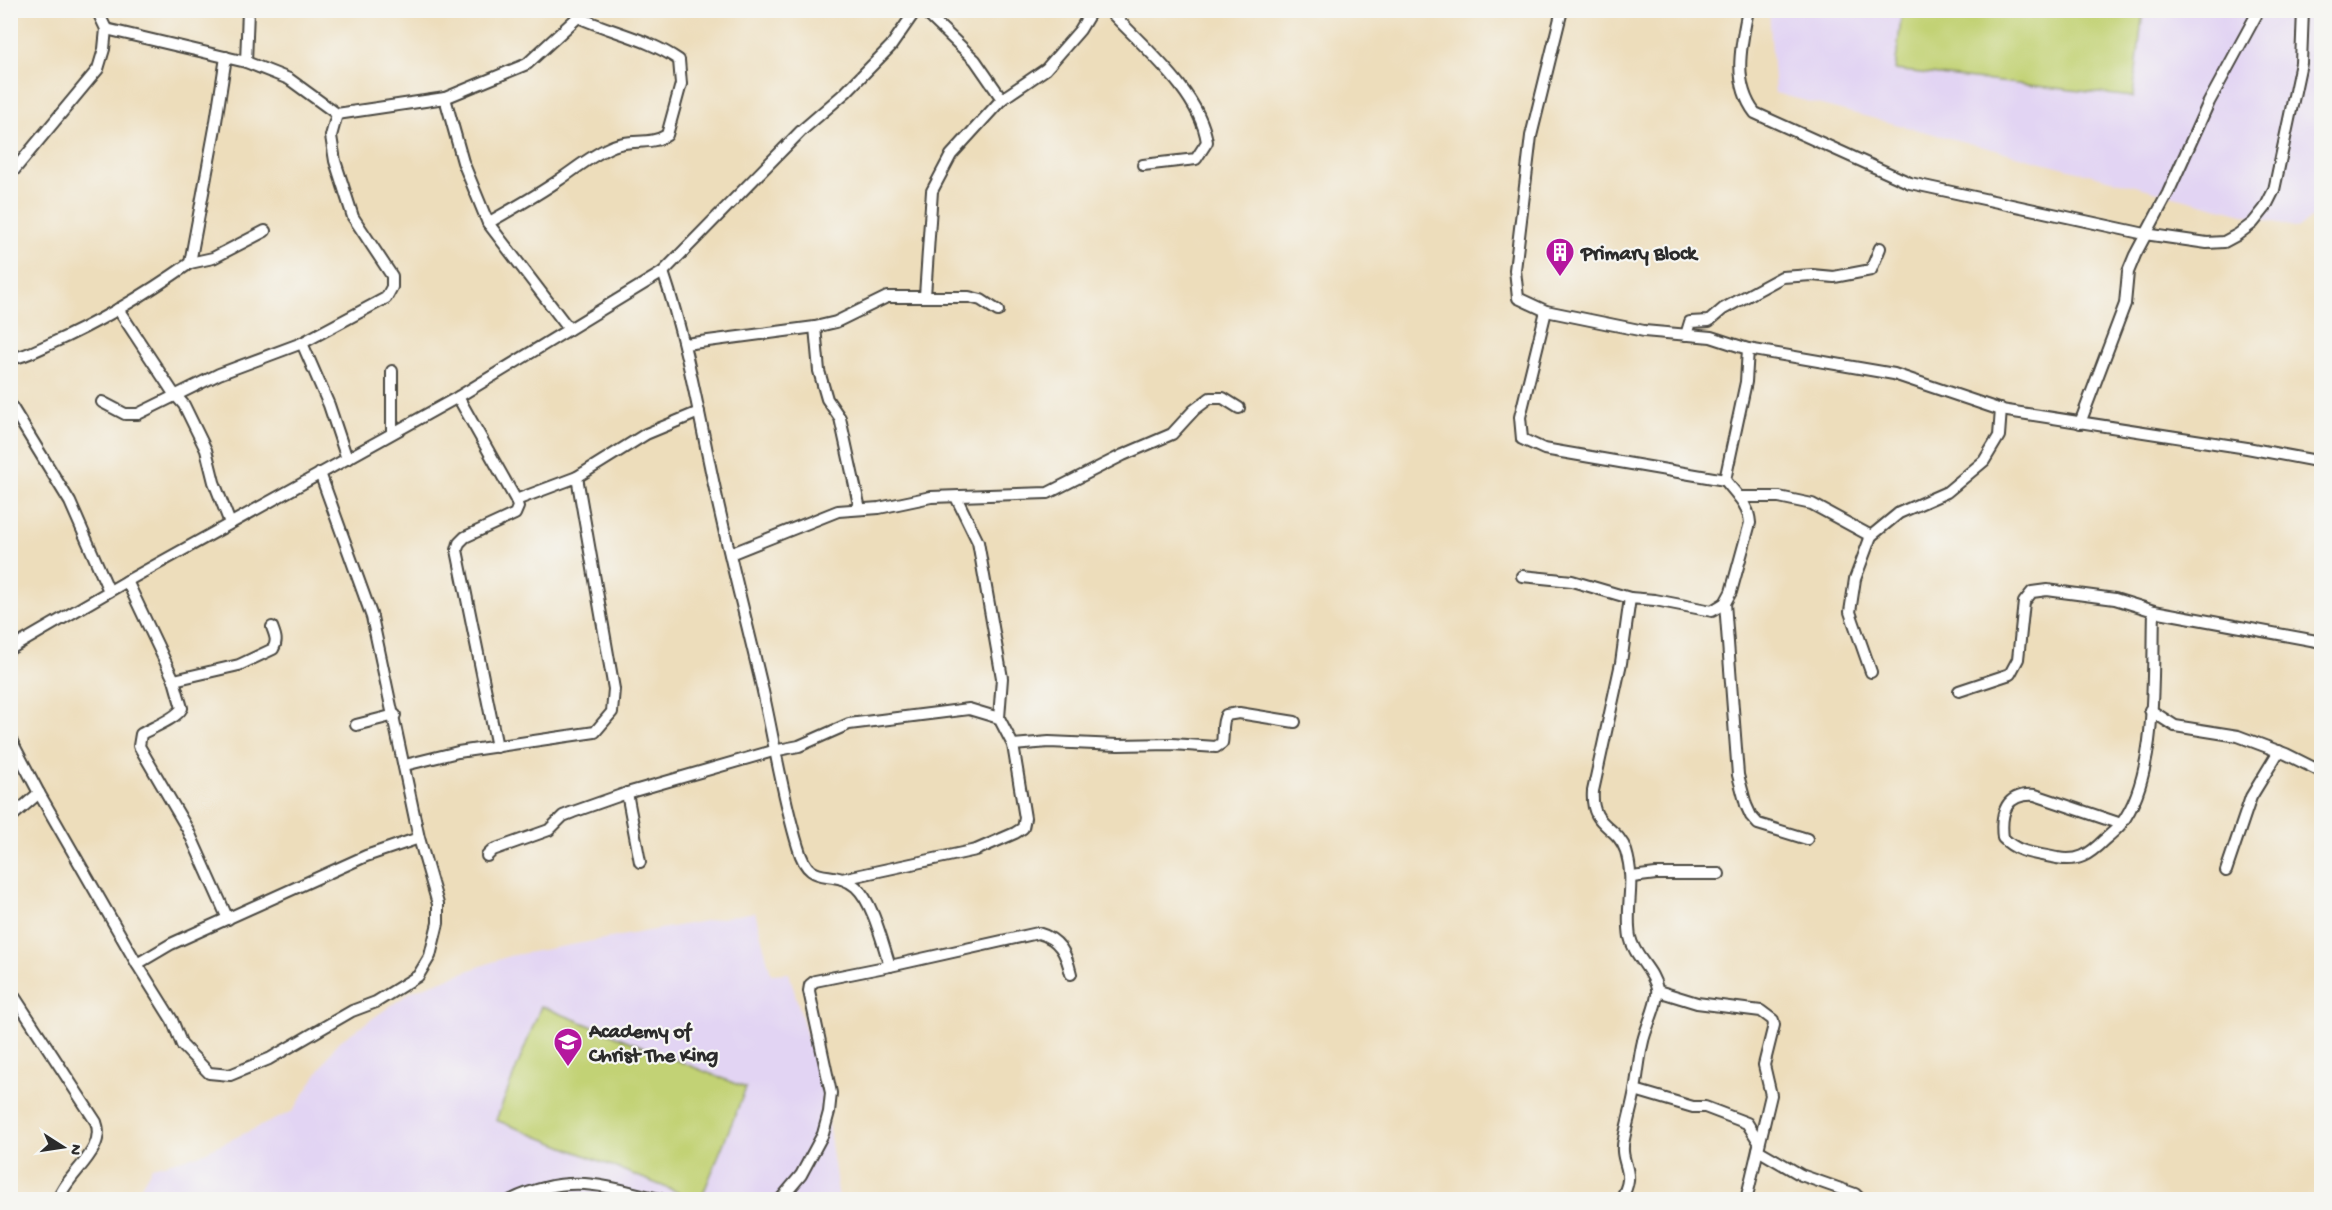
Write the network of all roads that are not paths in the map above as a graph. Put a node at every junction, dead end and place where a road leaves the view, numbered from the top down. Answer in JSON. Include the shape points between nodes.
{"nodes":[{"id":1,"x":97,"y":10,"type":"edge"},
{"id":2,"x":248,"y":10,"type":"edge"},
{"id":3,"x":916,"y":10,"type":"edge"},
{"id":4,"x":923,"y":10,"type":"edge"},
{"id":5,"x":1092,"y":10,"type":"edge"},
{"id":6,"x":1109,"y":10,"type":"edge"},
{"id":7,"x":1562,"y":10,"type":"edge"},
{"id":8,"x":1748,"y":10,"type":"edge"},
{"id":9,"x":2259,"y":10,"type":"edge"},
{"id":10,"x":2304,"y":10,"type":"edge"},
{"id":11,"x":579,"y":14,"type":"edge"},
{"id":12,"x":106,"y":29,"type":"junction"},
{"id":13,"x":226,"y":57,"type":"junction"},
{"id":14,"x":246,"y":62,"type":"junction"},
{"id":15,"x":445,"y":98,"type":"junction"},
{"id":16,"x":1002,"y":99,"type":"junction"},
{"id":17,"x":337,"y":114,"type":"junction"},
{"id":18,"x":1143,"y":165,"type":"dead end"},
{"id":19,"x":10,"y":175,"type":"edge"},
{"id":20,"x":488,"y":224,"type":"junction"},
{"id":21,"x":265,"y":231,"type":"dead end"},
{"id":22,"x":2145,"y":234,"type":"junction"},
{"id":23,"x":1880,"y":248,"type":"dead end"},
{"id":24,"x":190,"y":262,"type":"junction"},
{"id":25,"x":663,"y":272,"type":"junction"},
{"id":26,"x":925,"y":296,"type":"junction"},
{"id":27,"x":118,"y":309,"type":"junction"},
{"id":28,"x":998,"y":311,"type":"dead end"},
{"id":29,"x":1546,"y":311,"type":"junction"},
{"id":30,"x":815,"y":327,"type":"junction"},
{"id":31,"x":569,"y":329,"type":"junction"},
{"id":32,"x":1686,"y":335,"type":"junction"},
{"id":33,"x":303,"y":343,"type":"junction"},
{"id":34,"x":685,"y":344,"type":"junction"},
{"id":35,"x":1748,"y":349,"type":"junction"},
{"id":36,"x":10,"y":359,"type":"edge"},
{"id":37,"x":392,"y":371,"type":"dead end"},
{"id":38,"x":176,"y":394,"type":"junction"},
{"id":39,"x":458,"y":397,"type":"junction"},
{"id":40,"x":102,"y":402,"type":"dead end"},
{"id":41,"x":10,"y":404,"type":"edge"},
{"id":42,"x":1239,"y":408,"type":"dead end"},
{"id":43,"x":2001,"y":409,"type":"junction"},
{"id":44,"x":699,"y":412,"type":"junction"},
{"id":45,"x":2080,"y":423,"type":"junction"},
{"id":46,"x":392,"y":433,"type":"junction"},
{"id":47,"x":346,"y":459,"type":"junction"},
{"id":48,"x":2322,"y":462,"type":"edge"},
{"id":49,"x":320,"y":473,"type":"junction"},
{"id":50,"x":577,"y":477,"type":"junction"},
{"id":51,"x":1725,"y":480,"type":"junction"},
{"id":52,"x":956,"y":497,"type":"junction"},
{"id":53,"x":1739,"y":497,"type":"junction"},
{"id":54,"x":516,"y":500,"type":"junction"},
{"id":55,"x":860,"y":509,"type":"junction"},
{"id":56,"x":230,"y":524,"type":"junction"},
{"id":57,"x":1871,"y":536,"type":"junction"},
{"id":58,"x":730,"y":554,"type":"junction"},
{"id":59,"x":1522,"y":576,"type":"dead end"},
{"id":60,"x":127,"y":581,"type":"junction"},
{"id":61,"x":109,"y":591,"type":"junction"},
{"id":62,"x":1630,"y":598,"type":"junction"},
{"id":63,"x":1725,"y":603,"type":"junction"},
{"id":64,"x":2154,"y":611,"type":"junction"},
{"id":65,"x":272,"y":627,"type":"dead end"},
{"id":66,"x":2322,"y":642,"type":"edge"},
{"id":67,"x":13,"y":643,"type":"edge"},
{"id":68,"x":1871,"y":672,"type":"dead end"},
{"id":69,"x":174,"y":680,"type":"junction"},
{"id":70,"x":1959,"y":691,"type":"dead end"},
{"id":71,"x":2150,"y":710,"type":"junction"},
{"id":72,"x":394,"y":715,"type":"junction"},
{"id":73,"x":999,"y":718,"type":"junction"},
{"id":74,"x":1295,"y":722,"type":"dead end"},
{"id":75,"x":356,"y":725,"type":"dead end"},
{"id":76,"x":10,"y":738,"type":"edge"},
{"id":77,"x":1013,"y":745,"type":"junction"},
{"id":78,"x":497,"y":747,"type":"junction"},
{"id":79,"x":773,"y":751,"type":"junction"},
{"id":80,"x":2279,"y":751,"type":"junction"},
{"id":81,"x":405,"y":765,"type":"junction"},
{"id":82,"x":2322,"y":772,"type":"edge"},
{"id":83,"x":39,"y":793,"type":"junction"},
{"id":84,"x":627,"y":793,"type":"junction"},
{"id":85,"x":10,"y":818,"type":"edge"},
{"id":86,"x":2121,"y":824,"type":"junction"},
{"id":87,"x":419,"y":838,"type":"junction"},
{"id":88,"x":1807,"y":839,"type":"dead end"},
{"id":89,"x":487,"y":856,"type":"dead end"},
{"id":90,"x":640,"y":862,"type":"dead end"},
{"id":91,"x":2226,"y":871,"type":"dead end"},
{"id":92,"x":1719,"y":874,"type":"dead end"},
{"id":93,"x":1632,"y":877,"type":"junction"},
{"id":94,"x":842,"y":879,"type":"junction"},
{"id":95,"x":228,"y":919,"type":"junction"},
{"id":96,"x":137,"y":964,"type":"junction"},
{"id":97,"x":890,"y":966,"type":"junction"},
{"id":98,"x":1071,"y":974,"type":"dead end"},
{"id":99,"x":10,"y":990,"type":"edge"},
{"id":100,"x":1658,"y":991,"type":"junction"},
{"id":101,"x":1635,"y":1090,"type":"junction"},
{"id":102,"x":1758,"y":1146,"type":"junction"},
{"id":103,"x":58,"y":1200,"type":"edge"},
{"id":104,"x":510,"y":1200,"type":"edge"},
{"id":105,"x":663,"y":1200,"type":"edge"},
{"id":106,"x":780,"y":1200,"type":"edge"},
{"id":107,"x":1620,"y":1200,"type":"edge"},
{"id":108,"x":1746,"y":1200,"type":"edge"},
{"id":109,"x":1861,"y":1200,"type":"edge"}],
"edges":[{"from":1,"to":12,"type":"street"},
{"from":2,"to":14,"type":"street"},
{"from":3,"to":25,"type":"street","via":[[891,46]]},
{"from":4,"to":16,"type":"street","via":[[975,60]]},
{"from":5,"to":16,"type":"street","via":[[1046,69]]},
{"from":6,"to":18,"type":"street","via":[[1177,82],[1205,126],[1207,142],[1196,159]]},
{"from":7,"to":29,"type":"street","via":[[1531,136],[1515,270],[1518,298]]},
{"from":8,"to":22,"type":"street","via":[[1741,87],[1755,113],[1910,183]]},
{"from":9,"to":22,"type":"street"},
{"from":10,"to":22,"type":"street","via":[[2296,88],[2274,190],[2265,208],[2253,223],[2224,242]]},
{"from":11,"to":15,"type":"street","via":[[527,64]]},
{"from":11,"to":20,"type":"street","via":[[598,26],[663,49],[679,60],[681,84],[667,135],[657,141],[613,146]]},
{"from":12,"to":13,"type":"street"},
{"from":12,"to":19,"type":"street","via":[[98,69]]},
{"from":13,"to":14,"type":"street"},
{"from":13,"to":24,"type":"street"},
{"from":14,"to":17,"type":"street","via":[[289,79]]},
{"from":15,"to":17,"type":"street"},
{"from":15,"to":20,"type":"street","via":[[463,162]]},
{"from":16,"to":26,"type":"street","via":[[951,155],[932,191]]},
{"from":17,"to":33,"type":"street","via":[[331,136],[335,161],[353,217],[392,276],[392,286],[386,298]]},
{"from":20,"to":31,"type":"street"},
{"from":21,"to":24,"type":"street","via":[[213,258]]},
{"from":22,"to":45,"type":"street","via":[[2128,272],[2125,304]]},
{"from":23,"to":32,"type":"street","via":[[1871,270],[1834,277],[1782,277],[1723,309],[1709,321],[1690,322]]},
{"from":24,"to":27,"type":"street"},
{"from":25,"to":31,"type":"street"},
{"from":25,"to":34,"type":"street"},
{"from":26,"to":28,"type":"street","via":[[969,297]]},
{"from":26,"to":30,"type":"street","via":[[887,297],[836,322]]},
{"from":27,"to":36,"type":"street","via":[[57,341]]},
{"from":27,"to":38,"type":"street"},
{"from":29,"to":32,"type":"street","via":[[1644,331]]},
{"from":29,"to":51,"type":"street","via":[[1520,417],[1522,438],[1544,449]]},
{"from":30,"to":34,"type":"street"},
{"from":30,"to":55,"type":"street","via":[[819,371],[827,399],[840,418]]},
{"from":31,"to":39,"type":"street"},
{"from":32,"to":35,"type":"street","via":[[1711,337]]},
{"from":33,"to":38,"type":"street"},
{"from":33,"to":47,"type":"street"},
{"from":34,"to":44,"type":"street"},
{"from":35,"to":43,"type":"street","via":[[1894,374]]},
{"from":35,"to":51,"type":"street","via":[[1746,382]]},
{"from":37,"to":46,"type":"street"},
{"from":38,"to":40,"type":"street","via":[[138,414],[125,414]]},
{"from":38,"to":56,"type":"street","via":[[206,450]]},
{"from":39,"to":46,"type":"street"},
{"from":39,"to":54,"type":"street"},
{"from":41,"to":61,"type":"street","via":[[70,502]]},
{"from":42,"to":52,"type":"street","via":[[1223,398],[1210,398],[1172,434],[1048,493]]},
{"from":43,"to":45,"type":"street"},
{"from":43,"to":57,"type":"street","via":[[1999,436],[1984,461],[1947,492],[1899,513]]},
{"from":44,"to":50,"type":"street","via":[[646,434]]},
{"from":44,"to":58,"type":"street"},
{"from":45,"to":48,"type":"street"},
{"from":46,"to":47,"type":"street"},
{"from":47,"to":49,"type":"street"},
{"from":49,"to":56,"type":"street"},
{"from":49,"to":72,"type":"street","via":[[372,617]]},
{"from":50,"to":54,"type":"street"},
{"from":50,"to":78,"type":"street","via":[[614,688],[612,712],[595,732]]},
{"from":51,"to":53,"type":"street"},
{"from":52,"to":55,"type":"street","via":[[931,497]]},
{"from":52,"to":73,"type":"street","via":[[978,542],[1002,678]]},
{"from":53,"to":57,"type":"street","via":[[1779,497],[1812,504]]},
{"from":53,"to":63,"type":"street","via":[[1750,523]]},
{"from":54,"to":78,"type":"street","via":[[515,514],[465,537],[457,550]]},
{"from":55,"to":58,"type":"street","via":[[838,512]]},
{"from":56,"to":60,"type":"street"},
{"from":57,"to":68,"type":"street","via":[[1855,579],[1850,612]]},
{"from":58,"to":79,"type":"street"},
{"from":59,"to":62,"type":"street","via":[[1572,581]]},
{"from":60,"to":61,"type":"street"},
{"from":60,"to":69,"type":"street"},
{"from":61,"to":67,"type":"street"},
{"from":62,"to":63,"type":"street","via":[[1712,612]]},
{"from":62,"to":93,"type":"street","via":[[1621,663],[1592,801],[1601,822],[1623,844]]},
{"from":63,"to":88,"type":"street","via":[[1738,775],[1746,805],[1758,824]]},
{"from":64,"to":66,"type":"street"},
{"from":64,"to":70,"type":"street","via":[[2115,598],[2047,590],[2032,592],[2024,602],[2018,659],[2010,674]]},
{"from":64,"to":71,"type":"street"},
{"from":65,"to":69,"type":"street","via":[[276,639],[273,649],[239,666]]},
{"from":69,"to":95,"type":"street","via":[[182,708],[178,715],[141,734],[140,746],[188,830]]},
{"from":71,"to":80,"type":"street","via":[[2175,726],[2238,736]]},
{"from":71,"to":86,"type":"street","via":[[2146,766]]},
{"from":72,"to":75,"type":"street"},
{"from":72,"to":81,"type":"street"},
{"from":73,"to":77,"type":"street"},
{"from":73,"to":79,"type":"street","via":[[969,709],[849,724],[799,746]]},
{"from":74,"to":77,"type":"street","via":[[1239,713],[1226,715],[1222,743],[1216,747],[1048,742]]},
{"from":76,"to":83,"type":"street"},
{"from":77,"to":94,"type":"street","via":[[1025,818],[1023,828],[976,850]]},
{"from":78,"to":81,"type":"street"},
{"from":79,"to":84,"type":"street"},
{"from":79,"to":94,"type":"street","via":[[805,866],[812,873]]},
{"from":80,"to":82,"type":"street"},
{"from":80,"to":91,"type":"street","via":[[2251,797]]},
{"from":81,"to":87,"type":"street"},
{"from":83,"to":85,"type":"street"},
{"from":83,"to":96,"type":"street"},
{"from":84,"to":89,"type":"street","via":[[563,816],[549,830],[493,850]]},
{"from":84,"to":90,"type":"street"},
{"from":86,"to":86,"type":"street","via":[[2092,853],[2069,861],[2014,849],[2003,838],[2001,823],[2009,802],[2021,794],[2036,795]]},
{"from":87,"to":95,"type":"street","via":[[366,856]]},
{"from":87,"to":96,"type":"street","via":[[438,904],[438,923],[430,956],[418,976],[269,1059],[230,1075],[209,1073],[182,1045],[172,1020]]},
{"from":92,"to":93,"type":"street"},
{"from":93,"to":100,"type":"street","via":[[1630,939]]},
{"from":94,"to":97,"type":"street","via":[[856,888],[867,903]]},
{"from":95,"to":96,"type":"street"},
{"from":97,"to":98,"type":"street","via":[[1038,933],[1062,948]]},
{"from":97,"to":106,"type":"street","via":[[815,981],[810,986],[831,1093],[829,1112],[823,1134],[801,1175]]},
{"from":99,"to":103,"type":"street","via":[[99,1131],[95,1146]]},
{"from":100,"to":101,"type":"street","via":[[1643,1039]]},
{"from":100,"to":102,"type":"street","via":[[1698,1003],[1761,1011],[1773,1020],[1764,1065],[1771,1095]]},
{"from":101,"to":102,"type":"street","via":[[1705,1107],[1747,1123]]},
{"from":101,"to":107,"type":"street","via":[[1623,1143],[1629,1180]]},
{"from":102,"to":108,"type":"street"},
{"from":102,"to":109,"type":"street","via":[[1801,1175],[1855,1194]]},
{"from":104,"to":105,"type":"street","via":[[573,1182]]}]}
